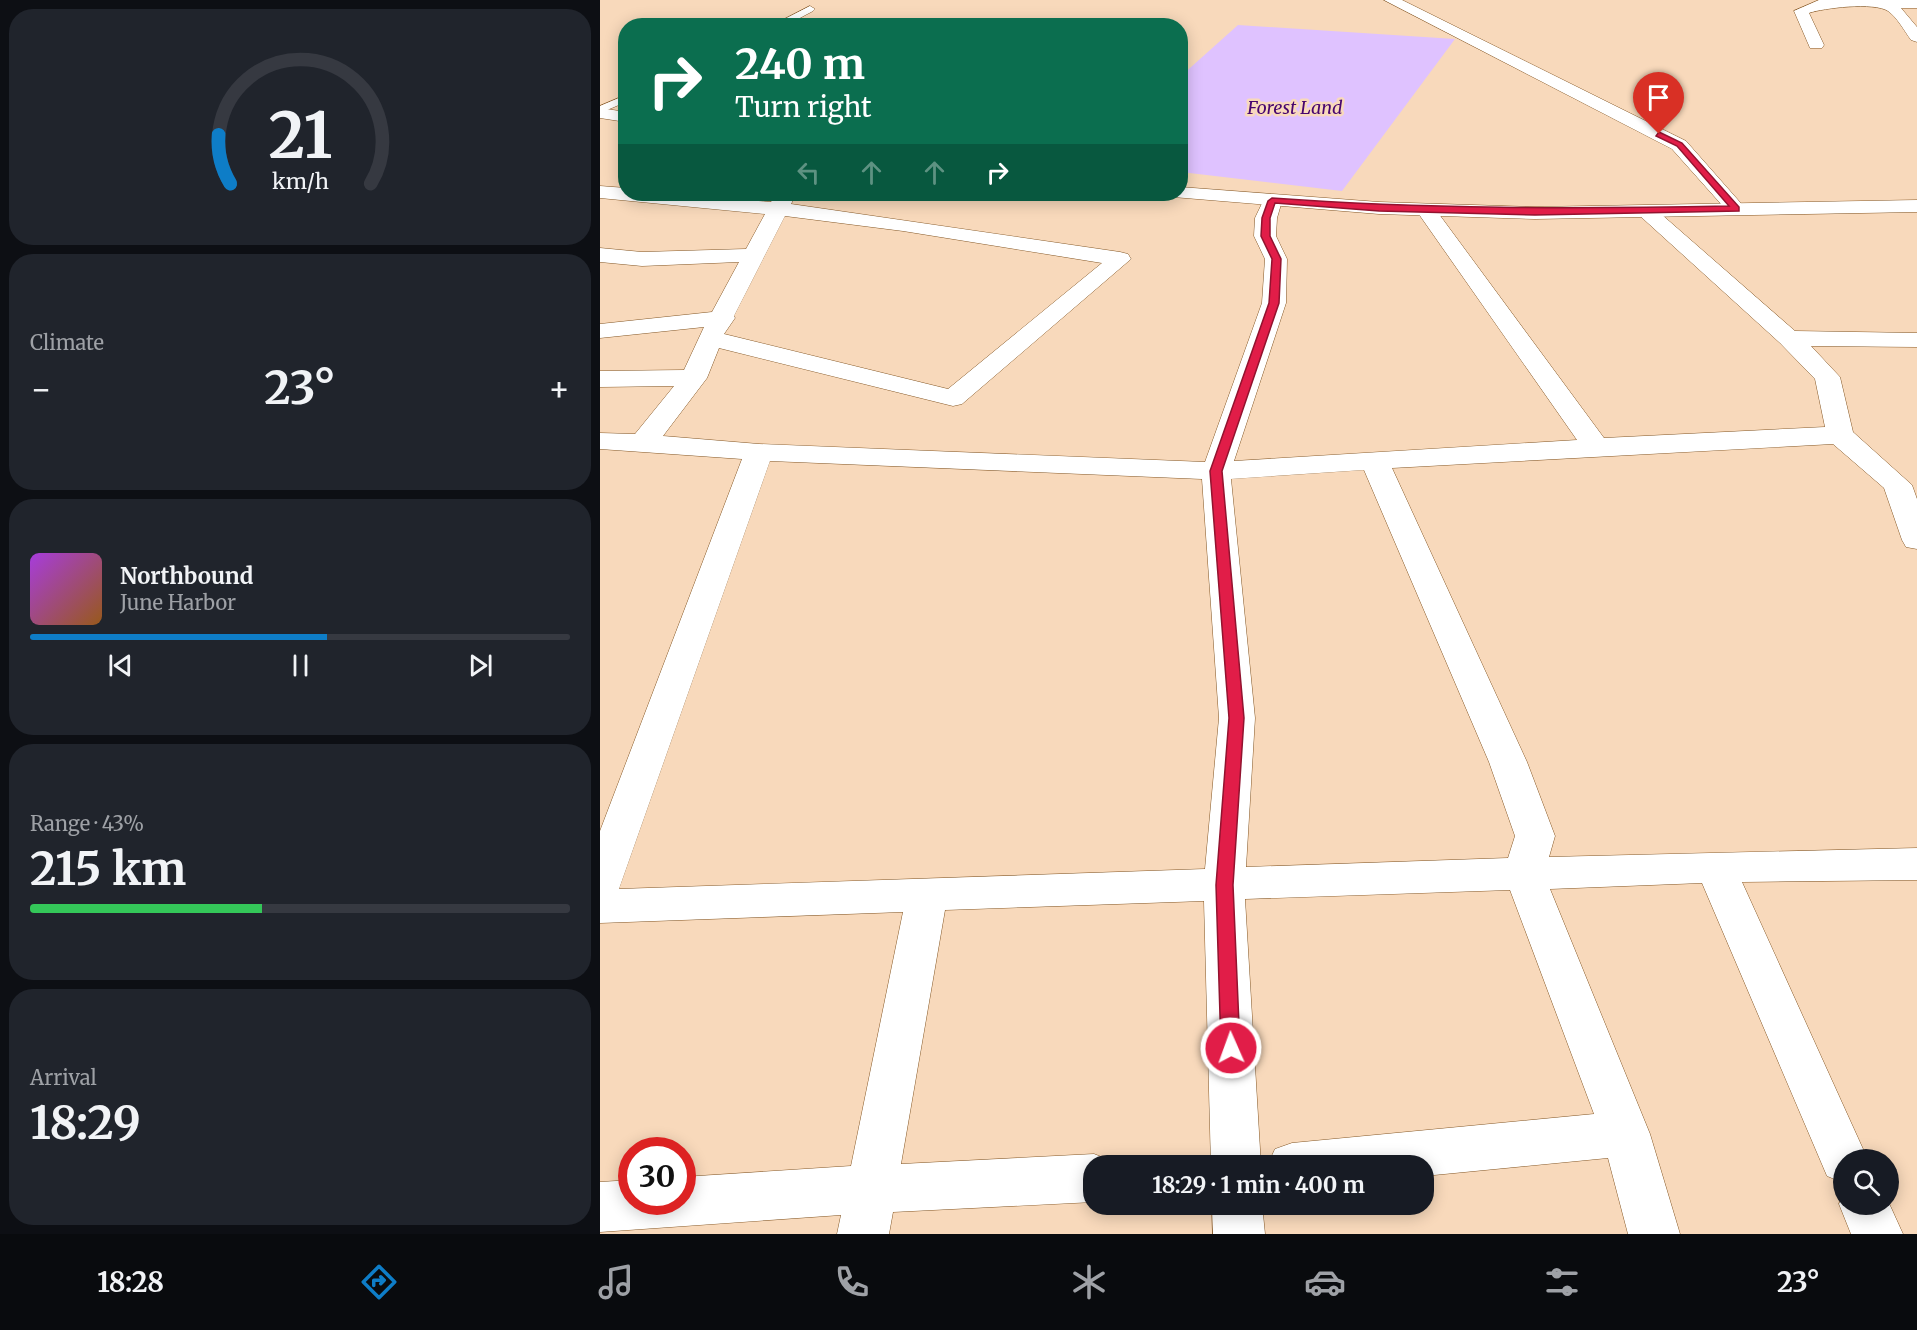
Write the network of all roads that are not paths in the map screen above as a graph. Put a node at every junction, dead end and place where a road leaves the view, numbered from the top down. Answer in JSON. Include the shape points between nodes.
{"nodes":[{"id":1,"x":1391,"y":0,"type":"edge"},
{"id":2,"x":1875,"y":3,"type":"junction"},
{"id":3,"x":1917,"y":4,"type":"edge"},
{"id":4,"x":810,"y":9,"type":"dead end"},
{"id":5,"x":792,"y":18,"type":"edge"},
{"id":6,"x":1917,"y":37,"type":"edge"},
{"id":7,"x":1816,"y":45,"type":"dead end"},
{"id":8,"x":618,"y":102,"type":"edge"},
{"id":9,"x":600,"y":111,"type":"edge"},
{"id":10,"x":618,"y":115,"type":"edge"},
{"id":11,"x":600,"y":192,"type":"edge"},
{"id":12,"x":618,"y":193,"type":"edge"},
{"id":13,"x":1188,"y":195,"type":"edge"},
{"id":14,"x":782,"y":201,"type":"edge"},
{"id":15,"x":1272,"y":201,"type":"junction"},
{"id":16,"x":1917,"y":206,"type":"edge"},
{"id":17,"x":1736,"y":209,"type":"junction"},
{"id":18,"x":1426,"y":210,"type":"junction"},
{"id":19,"x":1646,"y":210,"type":"junction"},
{"id":20,"x":600,"y":255,"type":"edge"},
{"id":21,"x":754,"y":255,"type":"junction"},
{"id":22,"x":717,"y":328,"type":"junction"},
{"id":23,"x":600,"y":331,"type":"edge"},
{"id":24,"x":1788,"y":338,"type":"junction"},
{"id":25,"x":1917,"y":340,"type":"edge"},
{"id":26,"x":694,"y":378,"type":"junction"},
{"id":27,"x":600,"y":379,"type":"edge"},
{"id":28,"x":1840,"y":435,"type":"junction"},
{"id":29,"x":600,"y":441,"type":"edge"},
{"id":30,"x":643,"y":443,"type":"junction"},
{"id":31,"x":1596,"y":447,"type":"junction"},
{"id":32,"x":759,"y":452,"type":"junction"},
{"id":33,"x":1375,"y":463,"type":"junction"},
{"id":34,"x":1216,"y":471,"type":"junction"},
{"id":35,"x":1917,"y":540,"type":"edge"},
{"id":36,"x":1917,"y":864,"type":"edge"},
{"id":37,"x":1715,"y":867,"type":"junction"},
{"id":38,"x":1524,"y":874,"type":"junction"},
{"id":39,"x":600,"y":885,"type":"edge"},
{"id":40,"x":1224,"y":885,"type":"junction"},
{"id":41,"x":927,"y":895,"type":"junction"},
{"id":42,"x":600,"y":906,"type":"edge"},
{"id":43,"x":1626,"y":1134,"type":"junction"},
{"id":44,"x":1839,"y":1149,"type":"edge"},
{"id":45,"x":1236,"y":1155,"type":"edge"},
{"id":46,"x":1407,"y":1155,"type":"edge"},
{"id":47,"x":1083,"y":1180,"type":"edge"},
{"id":48,"x":600,"y":1207,"type":"edge"},
{"id":49,"x":867,"y":1211,"type":"edge"},
{"id":50,"x":1238,"y":1215,"type":"edge"},
{"id":51,"x":1869,"y":1215,"type":"edge"},
{"id":52,"x":1239,"y":1234,"type":"edge"},
{"id":53,"x":1654,"y":1234,"type":"edge"},
{"id":54,"x":1877,"y":1234,"type":"edge"}],
"edges":[{"from":1,"to":17,"type":"street","via":[[1680,145]]},
{"from":2,"to":3,"type":"street"},
{"from":2,"to":6,"type":"street","via":[[1893,8]]},
{"from":2,"to":7,"type":"street","via":[[1821,4],[1802,11]]},
{"from":4,"to":5,"type":"lane"},
{"from":8,"to":9,"type":"lane"},
{"from":9,"to":10,"type":"street"},
{"from":11,"to":12,"type":"street"},
{"from":13,"to":15,"type":"street"},
{"from":14,"to":21,"type":"street"},
{"from":14,"to":22,"type":"street","via":[[903,225],[1120,259],[953,398]]},
{"from":15,"to":18,"type":"street"},
{"from":15,"to":34,"type":"street","via":[[1265,236],[1276,259],[1274,303]]},
{"from":16,"to":17,"type":"street"},
{"from":17,"to":19,"type":"street"},
{"from":18,"to":19,"type":"street"},
{"from":18,"to":31,"type":"street"},
{"from":19,"to":24,"type":"street"},
{"from":20,"to":21,"type":"street","via":[[642,259]]},
{"from":21,"to":22,"type":"street"},
{"from":22,"to":23,"type":"street"},
{"from":22,"to":26,"type":"street"},
{"from":24,"to":25,"type":"street"},
{"from":24,"to":28,"type":"street","via":[[1827,377]]},
{"from":26,"to":27,"type":"street"},
{"from":26,"to":30,"type":"street"},
{"from":28,"to":31,"type":"street"},
{"from":28,"to":35,"type":"street","via":[[1897,484]]},
{"from":29,"to":30,"type":"street"},
{"from":30,"to":32,"type":"street"},
{"from":31,"to":33,"type":"street"},
{"from":32,"to":34,"type":"street"},
{"from":32,"to":39,"type":"street"},
{"from":33,"to":34,"type":"street"},
{"from":33,"to":38,"type":"street","via":[[1508,762],[1535,836]]},
{"from":34,"to":40,"type":"street","via":[[1237,718]]},
{"from":36,"to":37,"type":"street"},
{"from":37,"to":38,"type":"street"},
{"from":37,"to":44,"type":"street"},
{"from":38,"to":40,"type":"street"},
{"from":38,"to":43,"type":"street"},
{"from":40,"to":41,"type":"street"},
{"from":40,"to":45,"type":"street"},
{"from":41,"to":42,"type":"street"},
{"from":41,"to":49,"type":"street"},
{"from":43,"to":46,"type":"street"},
{"from":43,"to":53,"type":"street"},
{"from":47,"to":49,"type":"street"},
{"from":48,"to":49,"type":"street"},
{"from":50,"to":52,"type":"street"},
{"from":51,"to":54,"type":"street"}]}
